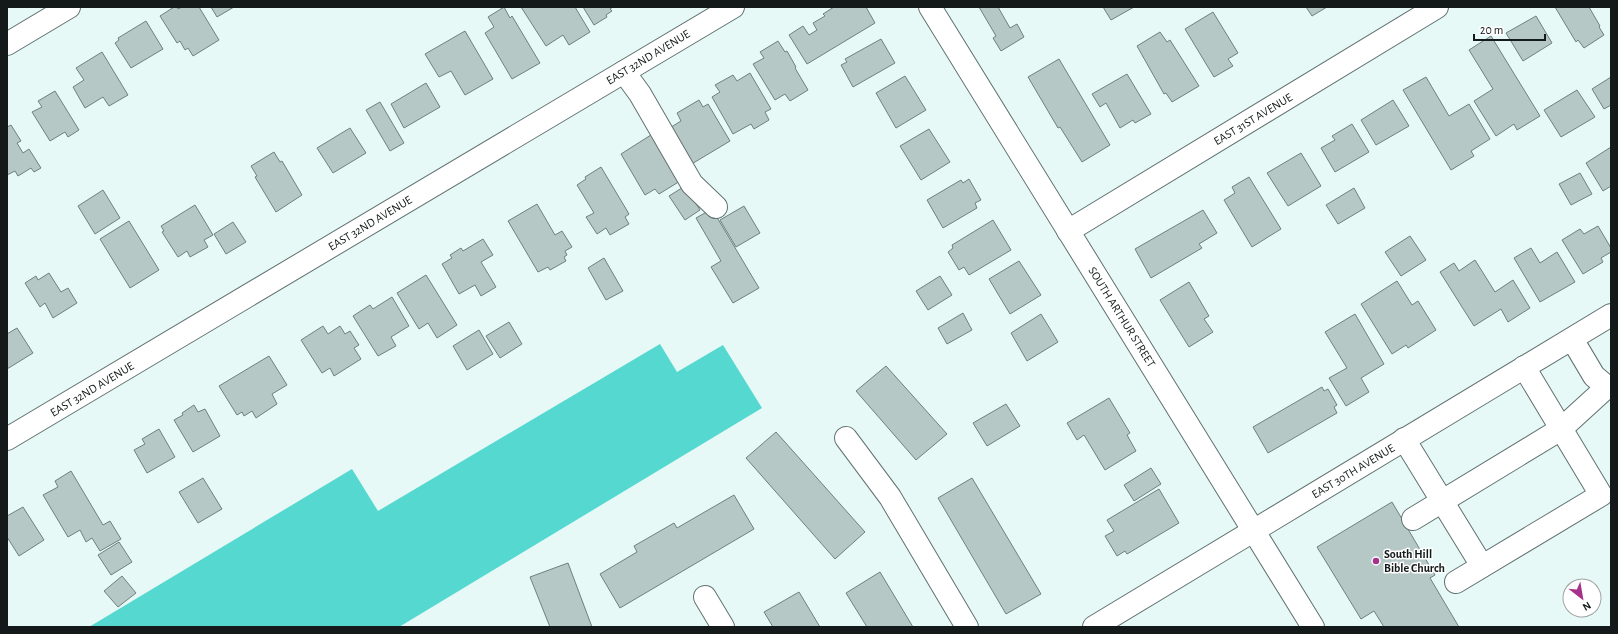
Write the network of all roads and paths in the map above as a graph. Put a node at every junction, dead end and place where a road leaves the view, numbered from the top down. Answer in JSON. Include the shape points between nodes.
{"nodes":[{"id":1,"x":69,"y":7,"type":"edge"},
{"id":2,"x":733,"y":7,"type":"edge"},
{"id":3,"x":930,"y":7,"type":"edge"},
{"id":4,"x":1437,"y":7,"type":"edge"},
{"id":5,"x":7,"y":44,"type":"edge"},
{"id":6,"x":624,"y":72,"type":"junction"},
{"id":7,"x":716,"y":208,"type":"dead end"},
{"id":8,"x":1068,"y":231,"type":"junction"},
{"id":9,"x":1611,"y":315,"type":"edge"},
{"id":10,"x":1572,"y":338,"type":"junction"},
{"id":11,"x":1524,"y":367,"type":"junction"},
{"id":12,"x":1609,"y":386,"type":"edge"},
{"id":13,"x":1561,"y":429,"type":"junction"},
{"id":14,"x":846,"y":438,"type":"dead end"},
{"id":15,"x":1404,"y":439,"type":"junction"},
{"id":16,"x":7,"y":440,"type":"edge"},
{"id":17,"x":1606,"y":497,"type":"edge"},
{"id":18,"x":1442,"y":501,"type":"junction"},
{"id":19,"x":1413,"y":519,"type":"dead end"},
{"id":20,"x":1254,"y":530,"type":"junction"},
{"id":21,"x":1482,"y":566,"type":"junction"},
{"id":22,"x":1456,"y":582,"type":"dead end"},
{"id":23,"x":705,"y":598,"type":"dead end"},
{"id":24,"x":724,"y":627,"type":"edge"},
{"id":25,"x":967,"y":627,"type":"edge"},
{"id":26,"x":1094,"y":627,"type":"edge"},
{"id":27,"x":1313,"y":627,"type":"edge"}],
"edges":[{"from":1,"to":5,"type":"street"},
{"from":2,"to":6,"type":"street","name":"EAST 32ND AVENUE"},
{"from":3,"to":8,"type":"street","name":"SOUTH ARTHUR STREET"},
{"from":4,"to":8,"type":"street","name":"EAST 31ST AVENUE"},
{"from":6,"to":7,"type":"street","via":[[640,94],[692,184]]},
{"from":6,"to":16,"type":"street","name":"EAST 32ND AVENUE"},
{"from":8,"to":20,"type":"street","name":"SOUTH ARTHUR STREET"},
{"from":9,"to":10,"type":"street","name":"EAST 30TH AVENUE"},
{"from":10,"to":11,"type":"street","name":"EAST 30TH AVENUE"},
{"from":10,"to":12,"type":"street","via":[[1594,376]]},
{"from":11,"to":13,"type":"street"},
{"from":11,"to":15,"type":"street","name":"EAST 30TH AVENUE"},
{"from":12,"to":13,"type":"street"},
{"from":13,"to":17,"type":"street"},
{"from":13,"to":18,"type":"street"},
{"from":14,"to":25,"type":"street","via":[[890,497]]},
{"from":15,"to":18,"type":"street"},
{"from":15,"to":20,"type":"street","name":"EAST 30TH AVENUE"},
{"from":17,"to":21,"type":"street"},
{"from":18,"to":19,"type":"street"},
{"from":18,"to":21,"type":"street"},
{"from":20,"to":26,"type":"street","name":"EAST 30TH AVENUE"},
{"from":20,"to":27,"type":"street","name":"SOUTH ARTHUR STREET"},
{"from":21,"to":22,"type":"street"},
{"from":23,"to":24,"type":"street"}]}
